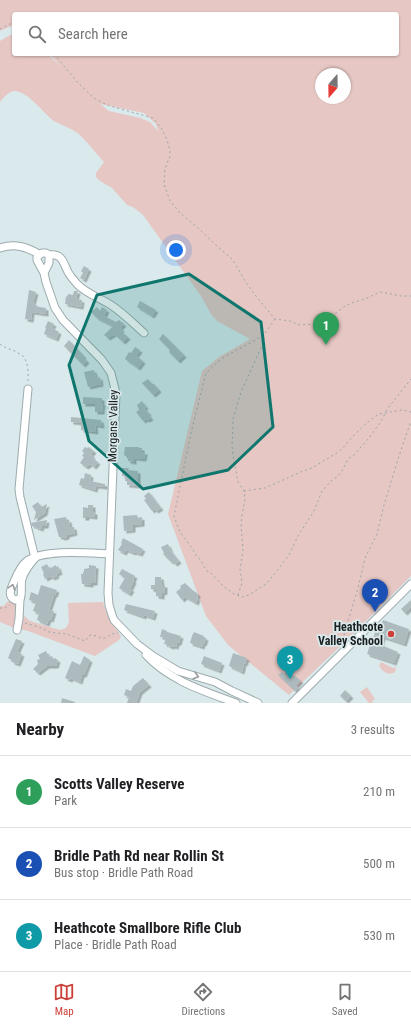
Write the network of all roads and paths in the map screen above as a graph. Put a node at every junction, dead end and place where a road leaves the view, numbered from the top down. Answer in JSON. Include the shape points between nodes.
{"nodes":[{"id":1,"x":12,"y":23,"type":"edge"},
{"id":2,"x":0,"y":29,"type":"edge"},
{"id":3,"x":56,"y":56,"type":"edge"},
{"id":4,"x":0,"y":248,"type":"edge"},
{"id":5,"x":39,"y":254,"type":"junction"},
{"id":6,"x":49,"y":255,"type":"junction"},
{"id":7,"x":44,"y":273,"type":"junction"},
{"id":8,"x":411,"y":296,"type":"edge"},
{"id":9,"x":275,"y":319,"type":"junction"},
{"id":10,"x":144,"y":334,"type":"dead end"},
{"id":11,"x":264,"y":335,"type":"junction"},
{"id":12,"x":0,"y":344,"type":"edge"},
{"id":13,"x":411,"y":379,"type":"edge"},
{"id":14,"x":28,"y":389,"type":"joint"},
{"id":15,"x":411,"y":412,"type":"edge"},
{"id":16,"x":386,"y":413,"type":"junction"},
{"id":17,"x":411,"y":421,"type":"edge"},
{"id":18,"x":244,"y":491,"type":"junction"},
{"id":19,"x":109,"y":554,"type":"junction"},
{"id":20,"x":36,"y":558,"type":"junction"},
{"id":21,"x":411,"y":584,"type":"edge"},
{"id":22,"x":237,"y":596,"type":"junction"},
{"id":23,"x":17,"y":600,"type":"junction"},
{"id":24,"x":0,"y":608,"type":"edge"},
{"id":25,"x":19,"y":619,"type":"junction"},
{"id":26,"x":123,"y":629,"type":"junction"},
{"id":27,"x":17,"y":630,"type":"dead end"},
{"id":28,"x":349,"y":641,"type":"dead end"},
{"id":29,"x":137,"y":644,"type":"junction"},
{"id":30,"x":178,"y":671,"type":"junction"},
{"id":31,"x":175,"y":678,"type":"junction"},
{"id":32,"x":236,"y":703,"type":"edge"},
{"id":33,"x":258,"y":703,"type":"edge"},
{"id":34,"x":293,"y":703,"type":"edge"}],
"edges":[{"from":1,"to":2,"type":"path"},
{"from":3,"to":9,"type":"path","via":[[94,98],[110,106],[153,118],[164,134],[170,150],[164,184],[170,201],[232,259],[252,291]]},
{"from":4,"to":5,"type":"street","via":[[8,245],[23,247]]},
{"from":5,"to":6,"type":"street"},
{"from":5,"to":7,"type":"street","name":"Morgans Valley","via":[[37,260]]},
{"from":6,"to":7,"type":"street","via":[[49,263]]},
{"from":6,"to":10,"type":"street","via":[[54,254],[64,262],[69,273],[84,291],[112,305]]},
{"from":7,"to":19,"type":"street","name":"Morgans Valley","via":[[63,320],[102,360],[111,373],[116,392]]},
{"from":8,"to":9,"type":"path","via":[[378,292],[351,303],[316,324],[299,325]]},
{"from":9,"to":11,"type":"path"},
{"from":11,"to":18,"type":"path","via":[[261,348],[241,392],[234,418],[233,455],[238,482]]},
{"from":11,"to":22,"type":"path","via":[[221,359],[206,373],[174,516],[180,532],[206,569],[222,586]]},
{"from":12,"to":14,"type":"path","via":[[14,350],[25,359]]},
{"from":13,"to":16,"type":"path"},
{"from":14,"to":20,"type":"street","via":[[19,489]]},
{"from":15,"to":16,"type":"path","via":[[402,410]]},
{"from":16,"to":18,"type":"path","via":[[370,420],[340,451],[312,468],[265,488]]},
{"from":16,"to":22,"type":"path","via":[[342,471],[322,491],[314,511],[278,570],[266,584],[250,595]]},
{"from":17,"to":28,"type":"path","via":[[377,534],[365,558],[344,634]]},
{"from":18,"to":22,"type":"path","via":[[240,570],[242,583]]},
{"from":19,"to":20,"type":"street","via":[[53,554],[40,555]]},
{"from":19,"to":26,"type":"street","name":"Morgans Valley","via":[[109,605],[114,620]]},
{"from":20,"to":23,"type":"street","via":[[26,570],[22,580],[21,596]]},
{"from":23,"to":20,"type":"street","one_way":true,"via":[[10,595],[15,579],[26,561]]},
{"from":21,"to":34,"type":"street"},
{"from":23,"to":24,"type":"path","via":[[5,608]]},
{"from":23,"to":25,"type":"street"},
{"from":25,"to":26,"type":"path","via":[[49,632],[67,634],[85,641],[90,635],[107,638]]},
{"from":25,"to":27,"type":"street"},
{"from":26,"to":29,"type":"street","name":"Morgans Valley"},
{"from":29,"to":30,"type":"street","name":"Morgans Valley"},
{"from":29,"to":31,"type":"street","name":"Morgans Valley","via":[[154,664]]},
{"from":30,"to":31,"type":"street"},
{"from":30,"to":33,"type":"street","name":"Morgans Valley","one_way":true,"via":[[215,682]]},
{"from":31,"to":32,"type":"street","name":"Morgans Valley"}]}
